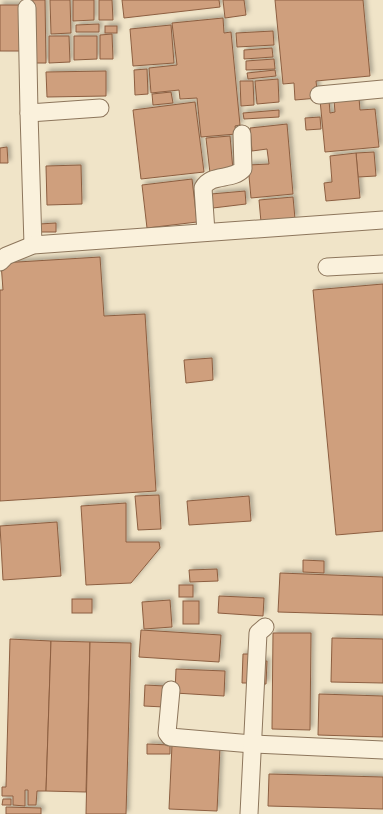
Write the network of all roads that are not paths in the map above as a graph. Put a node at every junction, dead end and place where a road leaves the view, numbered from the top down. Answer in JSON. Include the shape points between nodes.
{"nodes":[{"id":1,"x":27,"y":8,"type":"dead end"},
{"id":2,"x":383,"y":89,"type":"edge"},
{"id":3,"x":319,"y":95,"type":"dead end"},
{"id":4,"x":100,"y":108,"type":"dead end"},
{"id":5,"x":29,"y":113,"type":"junction"},
{"id":6,"x":242,"y":134,"type":"dead end"},
{"id":7,"x":383,"y":220,"type":"edge"},
{"id":8,"x":206,"y":232,"type":"junction"},
{"id":9,"x":33,"y":245,"type":"junction"},
{"id":10,"x":0,"y":262,"type":"edge"},
{"id":11,"x":383,"y":264,"type":"edge"},
{"id":12,"x":327,"y":267,"type":"dead end"},
{"id":13,"x":266,"y":627,"type":"dead end"},
{"id":14,"x":170,"y":690,"type":"dead end"},
{"id":15,"x":252,"y":744,"type":"junction"},
{"id":16,"x":383,"y":750,"type":"edge"},
{"id":17,"x":249,"y":814,"type":"edge"}],
"edges":[{"from":1,"to":5,"type":"lane"},
{"from":2,"to":3,"type":"lane"},
{"from":4,"to":5,"type":"lane"},
{"from":5,"to":9,"type":"lane"},
{"from":6,"to":8,"type":"lane","via":[[243,169],[234,176],[210,180],[203,188]]},
{"from":7,"to":8,"type":"lane"},
{"from":8,"to":9,"type":"lane"},
{"from":9,"to":10,"type":"lane","via":[[6,256]]},
{"from":11,"to":12,"type":"lane"},
{"from":13,"to":15,"type":"lane","via":[[258,633]]},
{"from":14,"to":15,"type":"lane","via":[[167,733],[170,737]]},
{"from":15,"to":16,"type":"lane"},
{"from":15,"to":17,"type":"lane"}]}
